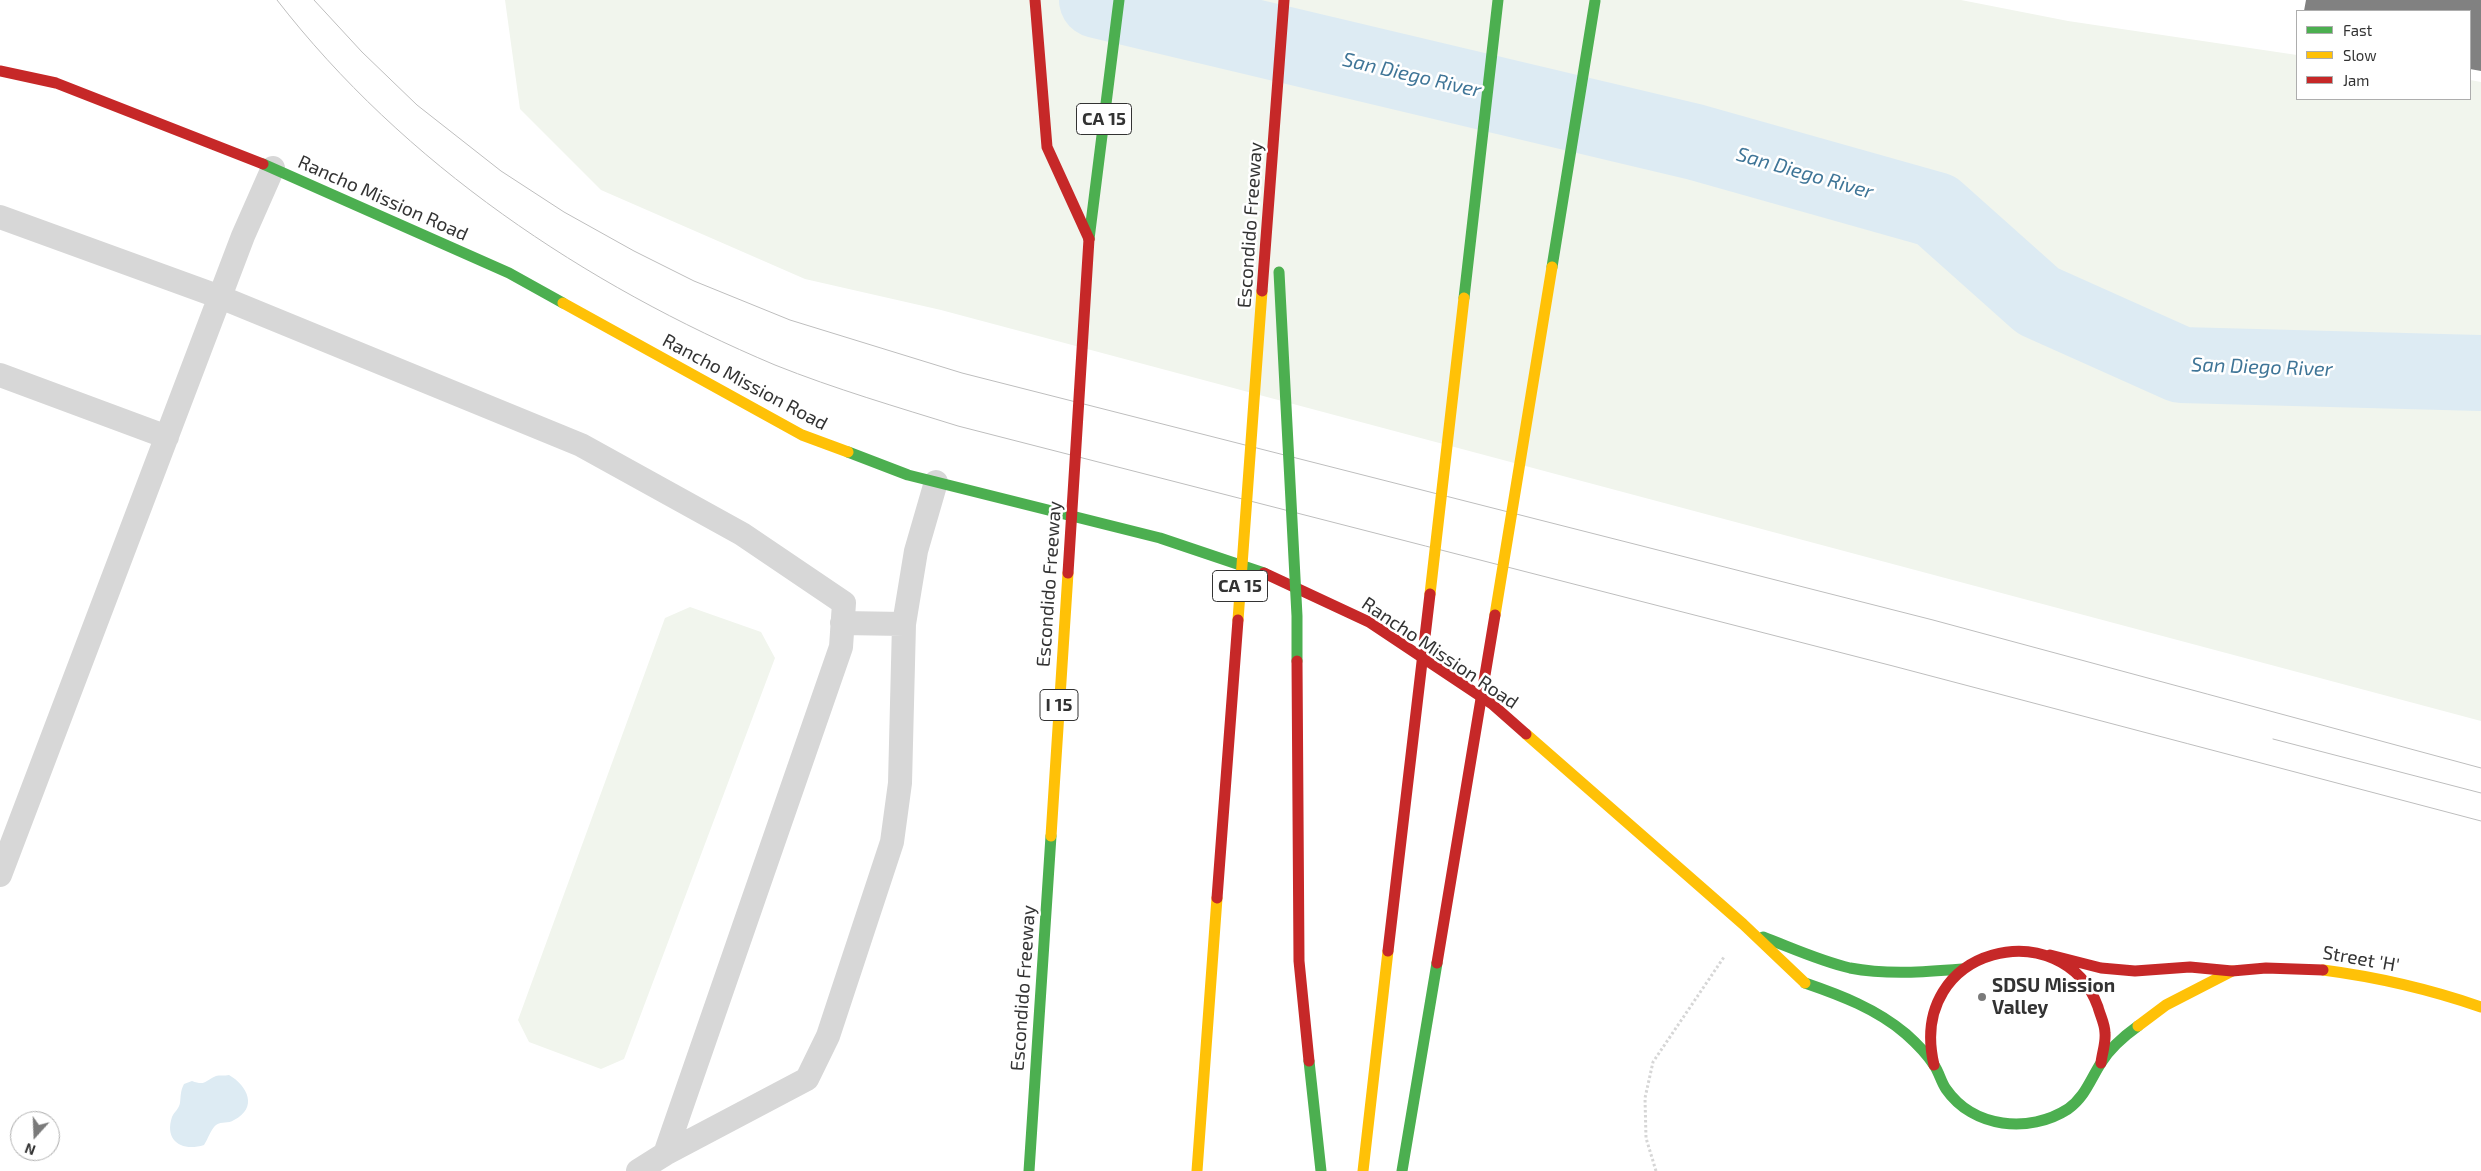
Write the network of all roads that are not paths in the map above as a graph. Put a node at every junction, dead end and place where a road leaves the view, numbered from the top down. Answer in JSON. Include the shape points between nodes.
{"nodes":[{"id":1,"x":1035,"y":0,"type":"edge"},
{"id":2,"x":1119,"y":0,"type":"edge"},
{"id":3,"x":1284,"y":0,"type":"edge"},
{"id":4,"x":1498,"y":0,"type":"edge"},
{"id":5,"x":1595,"y":0,"type":"edge"},
{"id":6,"x":0,"y":71,"type":"edge"},
{"id":7,"x":1272,"y":156,"type":"junction"},
{"id":8,"x":273,"y":168,"type":"junction"},
{"id":9,"x":0,"y":217,"type":"edge"},
{"id":10,"x":1088,"y":239,"type":"junction"},
{"id":11,"x":1277,"y":244,"type":"dead end"},
{"id":12,"x":1278,"y":264,"type":"dead end"},
{"id":13,"x":220,"y":297,"type":"junction"},
{"id":14,"x":0,"y":375,"type":"edge"},
{"id":15,"x":167,"y":438,"type":"junction"},
{"id":16,"x":936,"y":482,"type":"junction"},
{"id":17,"x":842,"y":622,"type":"junction"},
{"id":18,"x":904,"y":624,"type":"junction"},
{"id":19,"x":0,"y":876,"type":"edge"},
{"id":20,"x":1752,"y":933,"type":"junction"},
{"id":21,"x":2050,"y":955,"type":"junction"},
{"id":22,"x":1962,"y":969,"type":"junction"},
{"id":23,"x":2232,"y":971,"type":"junction"},
{"id":24,"x":2481,"y":1007,"type":"edge"},
{"id":25,"x":2101,"y":1063,"type":"junction"},
{"id":26,"x":1934,"y":1065,"type":"junction"},
{"id":27,"x":665,"y":1154,"type":"junction"},
{"id":28,"x":638,"y":1171,"type":"edge"},
{"id":29,"x":1029,"y":1171,"type":"edge"},
{"id":30,"x":1197,"y":1171,"type":"edge"},
{"id":31,"x":1321,"y":1171,"type":"edge"},
{"id":32,"x":1363,"y":1171,"type":"edge"},
{"id":33,"x":1402,"y":1171,"type":"edge"}],
"edges":[{"from":1,"to":10,"type":"main road","via":[[1046,147]]},
{"from":2,"to":10,"type":"main road","name":"Escondido Freeway","number":"CA 15"},
{"from":3,"to":7,"type":"main road","name":"Escondido Freeway","number":"CA 15","bridge":true},
{"from":4,"to":32,"type":"main road","bridge":true},
{"from":5,"to":33,"type":"main road","bridge":true},
{"from":6,"to":8,"type":"main road","name":"Rancho Mission Road","via":[[56,83]]},
{"from":7,"to":11,"type":"main road","bridge":true},
{"from":7,"to":30,"type":"main road","name":"Escondido Freeway","number":"CA 15","bridge":true},
{"from":8,"to":13,"type":"lane"},
{"from":8,"to":16,"type":"main road","name":"Rancho Mission Road","via":[[509,273],[802,435],[908,475]]},
{"from":9,"to":13,"type":"lane"},
{"from":10,"to":29,"type":"main road","name":"Escondido Freeway","number":"I 15","bridge":true},
{"from":12,"to":31,"type":"main road","bridge":true,"via":[[1297,616],[1299,961]]},
{"from":13,"to":15,"type":"lane"},
{"from":13,"to":17,"type":"lane","via":[[581,445],[742,534],[844,603]]},
{"from":14,"to":15,"type":"lane"},
{"from":15,"to":19,"type":"lane"},
{"from":16,"to":18,"type":"lane","via":[[916,551]]},
{"from":16,"to":20,"type":"main road","name":"Rancho Mission Road","via":[[1160,538],[1267,574],[1369,622],[1492,704]]},
{"from":17,"to":18,"type":"lane"},
{"from":17,"to":27,"type":"lane","via":[[840,647]]},
{"from":18,"to":27,"type":"lane","via":[[900,783],[892,842],[828,1036],[807,1079]]},
{"from":20,"to":22,"type":"main road","name":"Rancho Mission Road","via":[[1836,964],[1876,972],[1914,974]]},
{"from":20,"to":26,"type":"main road","name":"Rancho Mission Road","via":[[1804,982],[1843,996],[1878,1014],[1906,1034]]},
{"from":21,"to":22,"type":"main road","name":"Rancho Mission Road","via":[[2019,950],[1989,954]]},
{"from":21,"to":23,"type":"main road","name":"Rancho Mission Road","via":[[2101,968],[2135,971],[2190,967]]},
{"from":21,"to":25,"type":"main road","name":"Rancho Mission Road","via":[[2077,973],[2098,999],[2106,1031]]},
{"from":22,"to":26,"type":"main road","name":"Rancho Mission Road","via":[[1945,988],[1933,1012],[1929,1038]]},
{"from":23,"to":24,"type":"main road","name":"Street 'H'","via":[[2310,968],[2368,976],[2434,991]]},
{"from":23,"to":25,"type":"main road","name":"Rancho Mission Road","via":[[2166,1005],[2141,1022]]},
{"from":25,"to":26,"type":"main road","name":"Rancho Mission Road","via":[[2089,1088],[2069,1108],[2045,1120],[2018,1126],[1991,1121],[1966,1109],[1946,1089]]},
{"from":27,"to":28,"type":"lane"}]}
